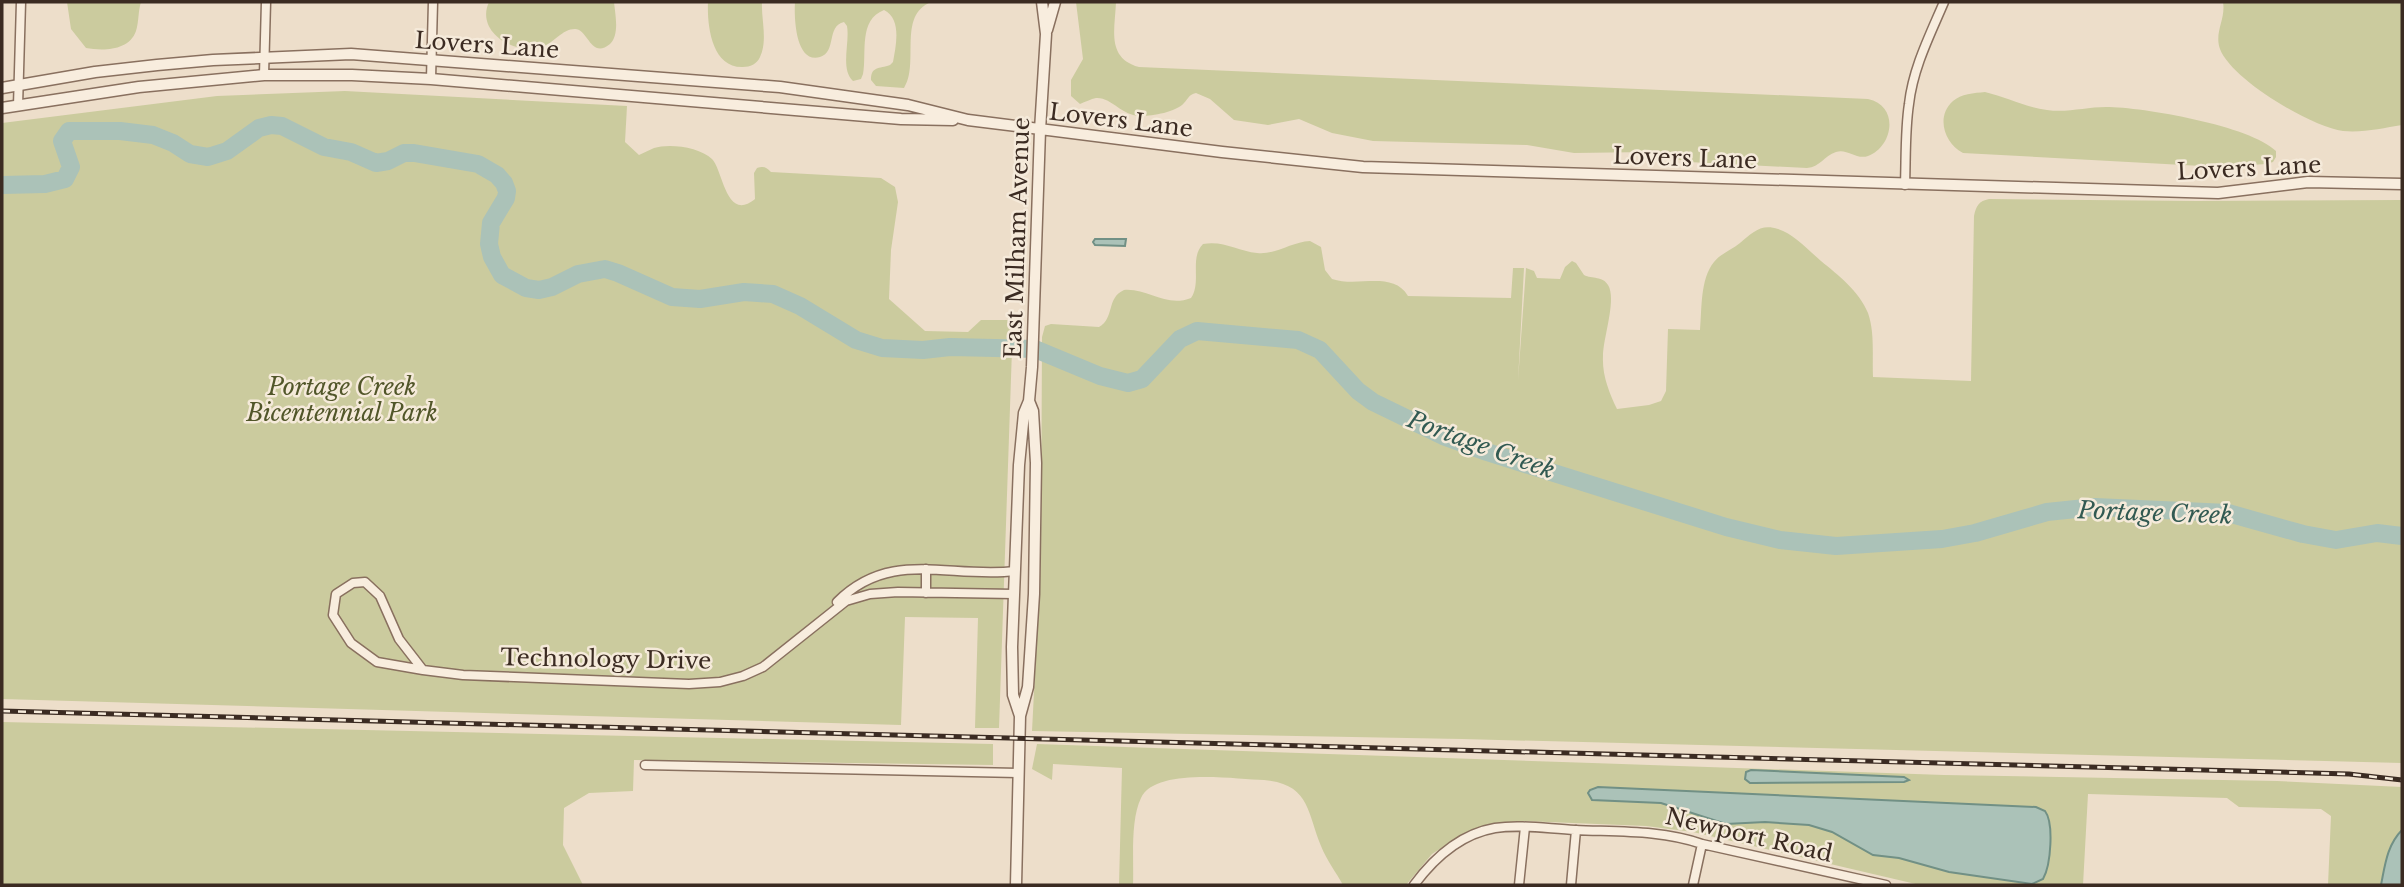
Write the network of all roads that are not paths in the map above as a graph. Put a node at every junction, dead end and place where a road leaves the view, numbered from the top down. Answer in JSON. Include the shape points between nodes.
{"nodes":[{"id":1,"x":20,"y":2,"type":"edge"},
{"id":2,"x":266,"y":2,"type":"edge"},
{"id":3,"x":433,"y":2,"type":"edge"},
{"id":4,"x":1042,"y":2,"type":"edge"},
{"id":5,"x":1055,"y":2,"type":"edge"},
{"id":6,"x":1944,"y":2,"type":"edge"},
{"id":7,"x":1046,"y":34,"type":"junction"},
{"id":8,"x":264,"y":57,"type":"junction"},
{"id":9,"x":431,"y":60,"type":"junction"},
{"id":10,"x":264,"y":75,"type":"junction"},
{"id":11,"x":431,"y":79,"type":"junction"},
{"id":12,"x":18,"y":85,"type":"junction"},
{"id":13,"x":2,"y":88,"type":"edge"},
{"id":14,"x":18,"y":106,"type":"junction"},
{"id":15,"x":2,"y":108,"type":"edge"},
{"id":16,"x":968,"y":120,"type":"junction"},
{"id":17,"x":1040,"y":130,"type":"junction"},
{"id":18,"x":2402,"y":184,"type":"edge"},
{"id":19,"x":1905,"y":185,"type":"junction"},
{"id":20,"x":1029,"y":401,"type":"junction"},
{"id":21,"x":926,"y":569,"type":"junction"},
{"id":22,"x":1015,"y":571,"type":"junction"},
{"id":23,"x":926,"y":593,"type":"junction"},
{"id":24,"x":1014,"y":594,"type":"junction"},
{"id":25,"x":820,"y":619,"type":"junction"},
{"id":26,"x":423,"y":670,"type":"junction"},
{"id":27,"x":1020,"y":716,"type":"junction"},
{"id":28,"x":645,"y":765,"type":"dead end"},
{"id":29,"x":1018,"y":773,"type":"junction"},
{"id":30,"x":1525,"y":827,"type":"junction"},
{"id":31,"x":1576,"y":830,"type":"junction"},
{"id":32,"x":1702,"y":844,"type":"junction"},
{"id":33,"x":1831,"y":873,"type":"junction"},
{"id":34,"x":1016,"y":885,"type":"edge"},
{"id":35,"x":1414,"y":885,"type":"edge"},
{"id":36,"x":1518,"y":885,"type":"edge"},
{"id":37,"x":1571,"y":885,"type":"edge"},
{"id":38,"x":1693,"y":885,"type":"edge"},
{"id":39,"x":1830,"y":885,"type":"edge"},
{"id":40,"x":1885,"y":885,"type":"edge"}],
"edges":[{"from":1,"to":12,"type":"street"},
{"from":2,"to":8,"type":"street"},
{"from":3,"to":9,"type":"street"},
{"from":4,"to":7,"type":"street","name":"East Milham Avenue"},
{"from":5,"to":7,"type":"street","name":"East Milham Avenue"},
{"from":6,"to":19,"type":"street","via":[[1912,87]]},
{"from":7,"to":17,"type":"street","name":"East Milham Avenue"},
{"from":8,"to":9,"type":"street","name":"Lovers Lane","via":[[351,54]]},
{"from":8,"to":10,"type":"street"},
{"from":8,"to":12,"type":"street","name":"Lovers Lane","via":[[157,65]]},
{"from":9,"to":11,"type":"street"},
{"from":9,"to":16,"type":"street","name":"Lovers Lane","via":[[780,87],[908,105]]},
{"from":10,"to":11,"type":"street","name":"Lovers Lane"},
{"from":10,"to":14,"type":"street","name":"Lovers Lane","via":[[139,87]]},
{"from":11,"to":16,"type":"street","name":"Lovers Lane","via":[[901,119]]},
{"from":12,"to":13,"type":"street","name":"Lovers Lane"},
{"from":12,"to":14,"type":"street"},
{"from":14,"to":15,"type":"street","name":"Lovers Lane"},
{"from":16,"to":17,"type":"street","name":"Lovers Lane"},
{"from":17,"to":19,"type":"street","name":"Lovers Lane","via":[[1363,167]]},
{"from":17,"to":20,"type":"street","name":"East Milham Avenue"},
{"from":18,"to":19,"type":"street","name":"Lovers Lane","via":[[2308,182],[2218,193]]},
{"from":20,"to":22,"type":"street","name":"East Milham Avenue","via":[[1019,465]]},
{"from":20,"to":27,"type":"street","name":"East Milham Avenue","via":[[1037,463],[1034,594],[1028,687]]},
{"from":21,"to":22,"type":"street"},
{"from":21,"to":23,"type":"street"},
{"from":21,"to":25,"type":"street","via":[[874,575],[851,588]]},
{"from":22,"to":24,"type":"street","name":"East Milham Avenue"},
{"from":23,"to":24,"type":"street","name":"Technology Drive"},
{"from":23,"to":25,"type":"street","name":"Technology Drive","via":[[870,594],[846,601]]},
{"from":24,"to":27,"type":"street","name":"East Milham Avenue","via":[[1013,695]]},
{"from":25,"to":26,"type":"street","name":"Technology Drive","via":[[763,667],[720,682],[622,683]]},
{"from":26,"to":26,"type":"street","name":"Technology Drive","via":[[399,639],[380,596],[365,582],[353,583],[336,594],[333,615],[351,643],[377,662]]},
{"from":27,"to":29,"type":"street","name":"East Milham Avenue"},
{"from":28,"to":29,"type":"street"},
{"from":29,"to":34,"type":"street","name":"East Milham Avenue"},
{"from":30,"to":31,"type":"street","name":"Newport Road"},
{"from":30,"to":35,"type":"street","name":"Newport Road","via":[[1495,828],[1465,839],[1446,849]]},
{"from":30,"to":36,"type":"street"},
{"from":31,"to":32,"type":"street","name":"Newport Road","via":[[1668,835]]},
{"from":31,"to":37,"type":"street"},
{"from":32,"to":33,"type":"street","name":"Newport Road"},
{"from":32,"to":38,"type":"street"},
{"from":33,"to":39,"type":"street"},
{"from":33,"to":40,"type":"street","name":"Newport Road"}]}
